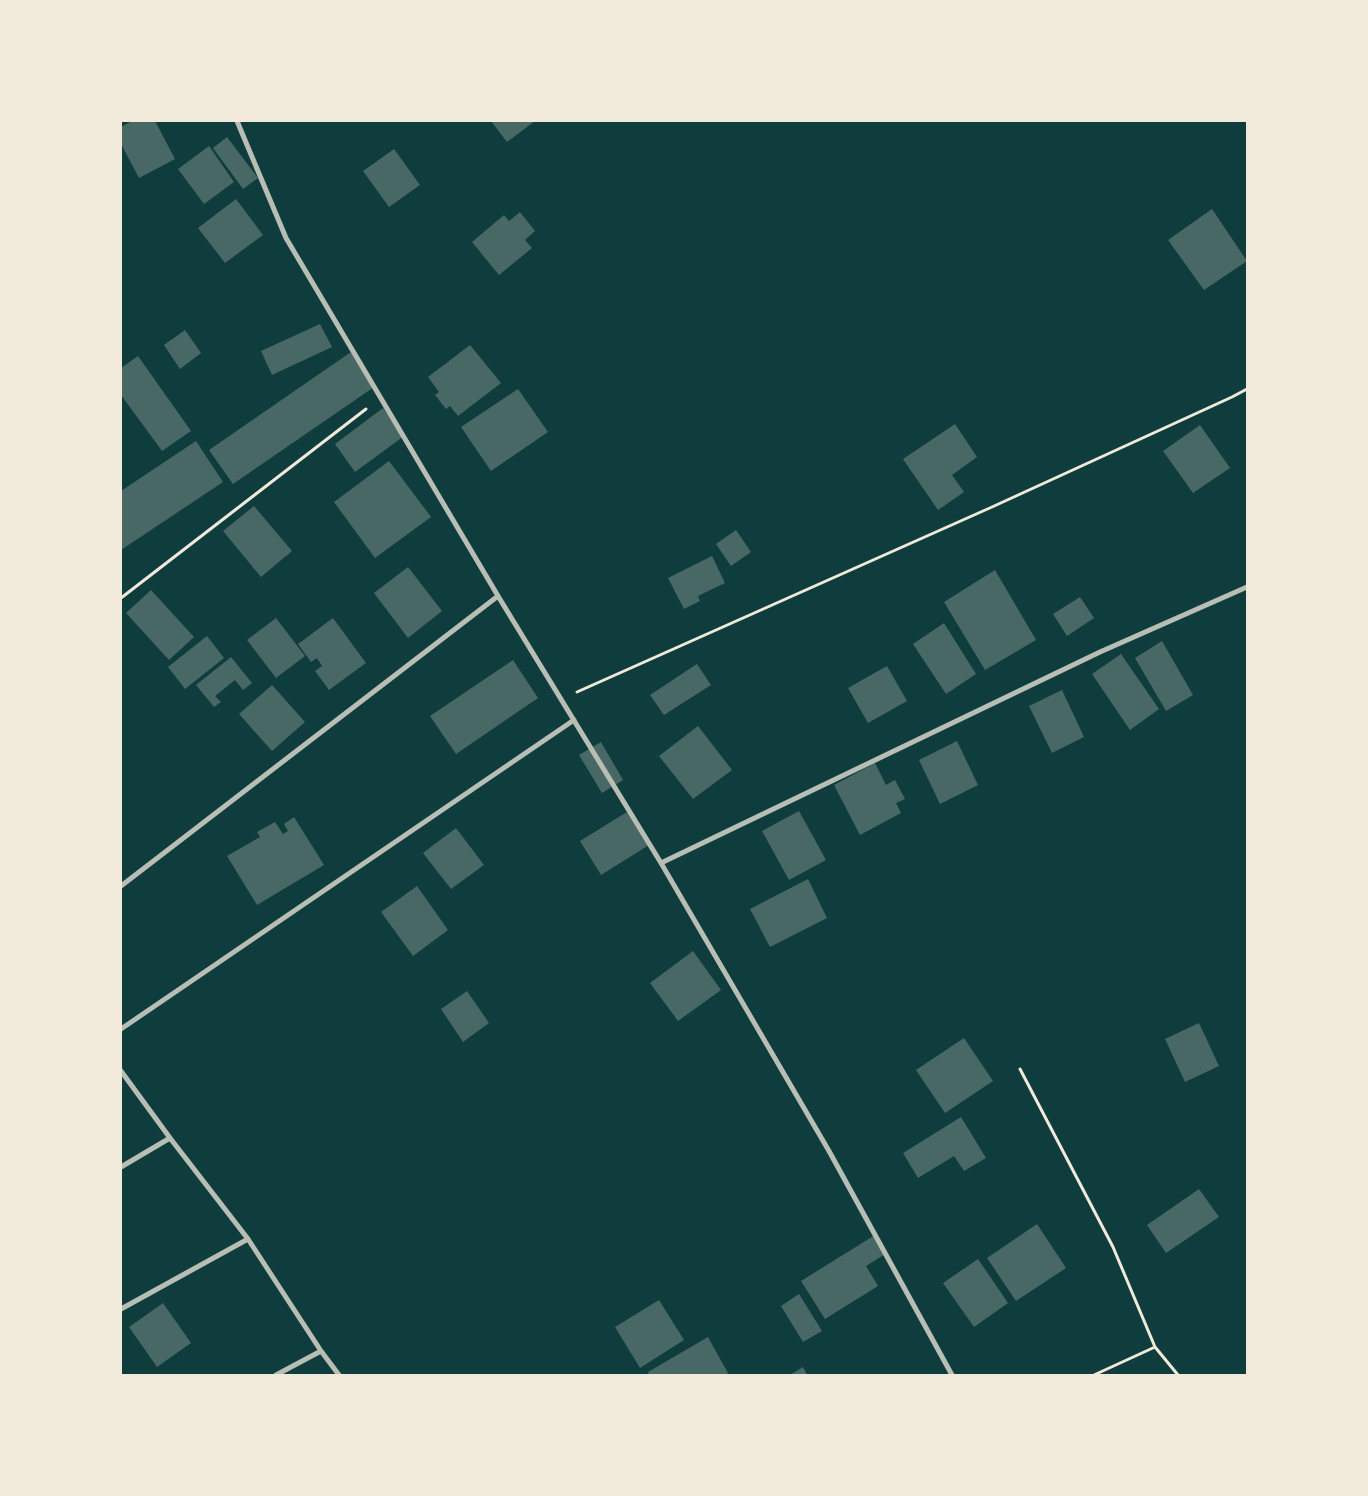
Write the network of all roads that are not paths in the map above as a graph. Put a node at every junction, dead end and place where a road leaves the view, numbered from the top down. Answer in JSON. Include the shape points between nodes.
{"nodes":[{"id":1,"x":237,"y":121,"type":"edge"},
{"id":2,"x":1247,"y":587,"type":"edge"},
{"id":3,"x":498,"y":596,"type":"junction"},
{"id":4,"x":574,"y":720,"type":"junction"},
{"id":5,"x":662,"y":863,"type":"junction"},
{"id":6,"x":121,"y":886,"type":"edge"},
{"id":7,"x":121,"y":1029,"type":"edge"},
{"id":8,"x":121,"y":1071,"type":"edge"},
{"id":9,"x":170,"y":1138,"type":"junction"},
{"id":10,"x":121,"y":1167,"type":"edge"},
{"id":11,"x":248,"y":1239,"type":"junction"},
{"id":12,"x":121,"y":1309,"type":"edge"},
{"id":13,"x":321,"y":1351,"type":"junction"},
{"id":14,"x":276,"y":1375,"type":"edge"},
{"id":15,"x":339,"y":1375,"type":"edge"},
{"id":16,"x":952,"y":1375,"type":"edge"}],
"edges":[{"from":1,"to":3,"type":"street","via":[[286,238]]},
{"from":2,"to":5,"type":"street","via":[[1100,652]]},
{"from":3,"to":4,"type":"street"},
{"from":3,"to":6,"type":"street"},
{"from":4,"to":5,"type":"street"},
{"from":4,"to":7,"type":"street"},
{"from":5,"to":16,"type":"street"},
{"from":8,"to":9,"type":"street"},
{"from":9,"to":10,"type":"street"},
{"from":9,"to":11,"type":"street"},
{"from":11,"to":12,"type":"street"},
{"from":11,"to":13,"type":"street"},
{"from":13,"to":14,"type":"street"},
{"from":13,"to":15,"type":"street"}]}
